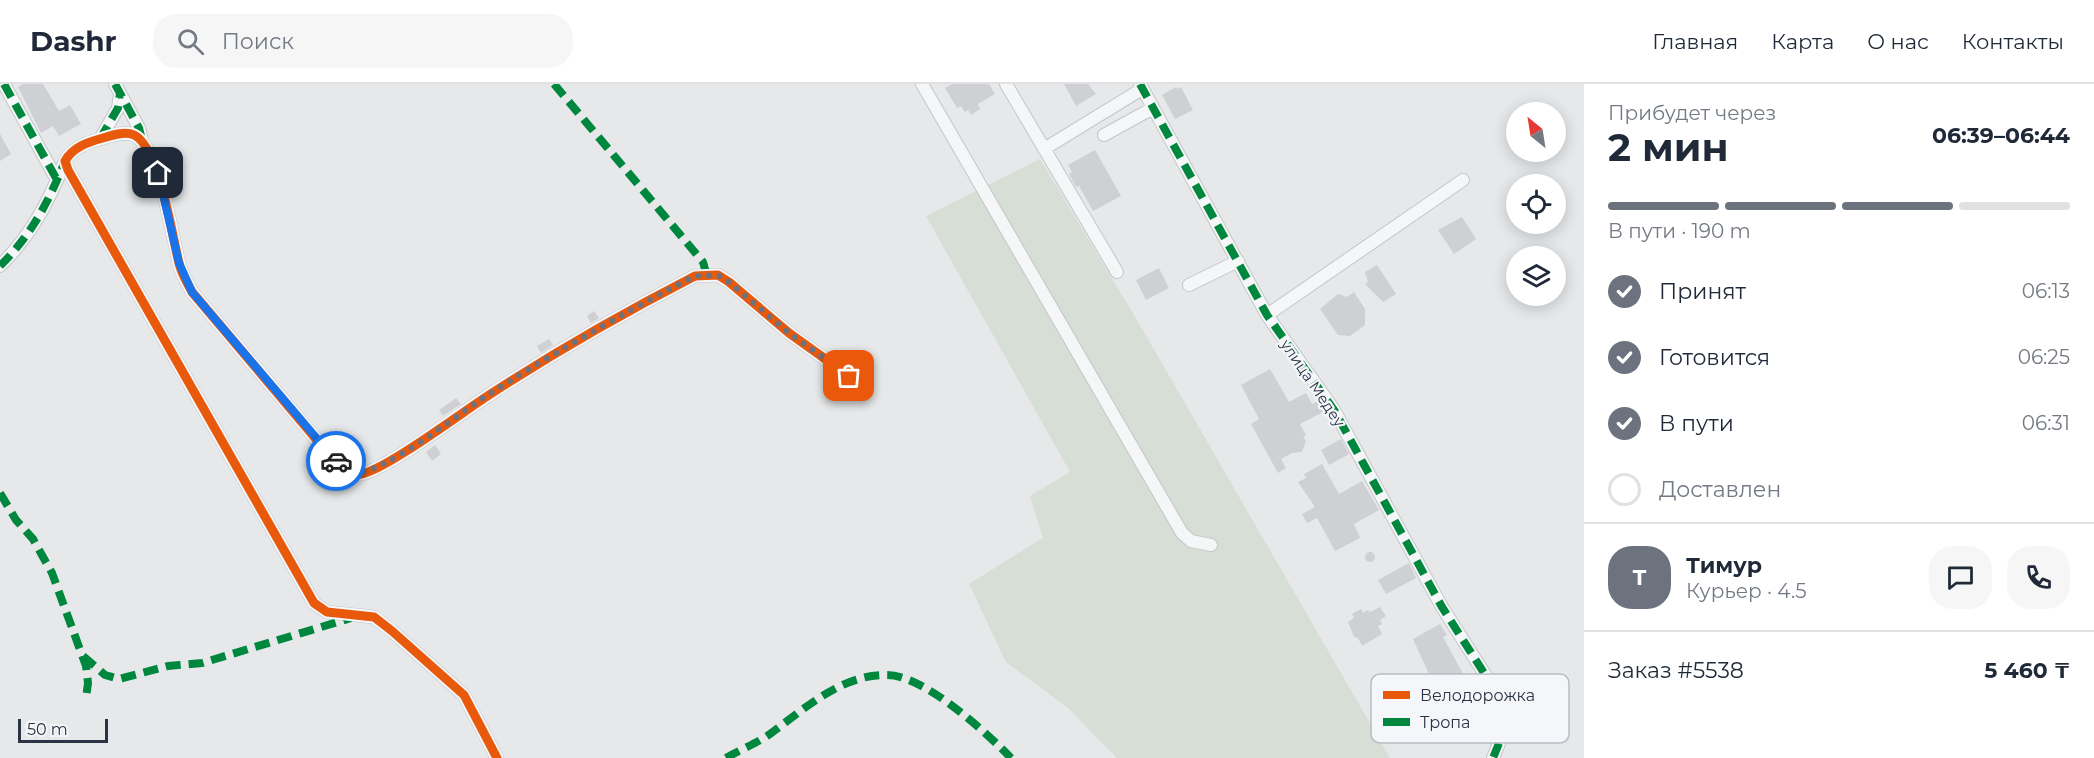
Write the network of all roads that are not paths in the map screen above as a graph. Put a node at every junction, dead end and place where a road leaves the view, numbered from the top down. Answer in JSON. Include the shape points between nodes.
{"nodes":[{"id":1,"x":4,"y":84,"type":"edge"},
{"id":2,"x":922,"y":84,"type":"edge"},
{"id":3,"x":1006,"y":84,"type":"edge"},
{"id":4,"x":1141,"y":87,"type":"edge"},
{"id":5,"x":118,"y":88,"type":"edge"},
{"id":6,"x":1153,"y":108,"type":"junction"},
{"id":7,"x":1104,"y":135,"type":"dead end"},
{"id":8,"x":100,"y":139,"type":"junction"},
{"id":9,"x":142,"y":140,"type":"junction"},
{"id":10,"x":1044,"y":149,"type":"junction"},
{"id":11,"x":65,"y":161,"type":"junction"},
{"id":12,"x":57,"y":180,"type":"junction"},
{"id":13,"x":1463,"y":180,"type":"dead end"},
{"id":14,"x":1238,"y":261,"type":"junction"},
{"id":15,"x":0,"y":266,"type":"edge"},
{"id":16,"x":1117,"y":272,"type":"dead end"},
{"id":17,"x":1189,"y":285,"type":"dead end"},
{"id":18,"x":1267,"y":315,"type":"junction"},
{"id":19,"x":849,"y":376,"type":"dead end"},
{"id":20,"x":1211,"y":545,"type":"dead end"},
{"id":21,"x":1486,"y":674,"type":"edge"},
{"id":22,"x":1499,"y":743,"type":"edge"},
{"id":23,"x":497,"y":758,"type":"edge"},
{"id":24,"x":1493,"y":758,"type":"edge"}],
"edges":[{"from":1,"to":12,"type":"street"},
{"from":2,"to":20,"type":"street","via":[[1182,533],[1191,540]]},
{"from":3,"to":10,"type":"street"},
{"from":4,"to":6,"type":"street","name":"улица Медеу"},
{"from":4,"to":10,"type":"street"},
{"from":5,"to":8,"type":"street","via":[[118,108]]},
{"from":5,"to":9,"type":"street"},
{"from":6,"to":7,"type":"street"},
{"from":6,"to":14,"type":"street","name":"улица Медеу"},
{"from":8,"to":9,"type":"street","via":[[127,132]]},
{"from":8,"to":11,"type":"street","via":[[81,145]]},
{"from":9,"to":19,"type":"street","via":[[154,160],[179,263],[192,292],[322,446],[352,474],[364,474],[385,463],[491,393],[695,276],[718,275],[729,282],[789,333]]},
{"from":10,"to":16,"type":"street"},
{"from":11,"to":12,"type":"street"},
{"from":11,"to":23,"type":"street","via":[[314,603],[327,612],[374,617],[392,631],[464,695]]},
{"from":12,"to":15,"type":"street","via":[[35,226]]},
{"from":13,"to":18,"type":"street"},
{"from":14,"to":17,"type":"street"},
{"from":14,"to":18,"type":"street","name":"улица Медеу"},
{"from":18,"to":21,"type":"street","name":"улица Медеу","via":[[1334,410],[1442,607]]},
{"from":22,"to":24,"type":"street","name":"улица Медеу"}]}
